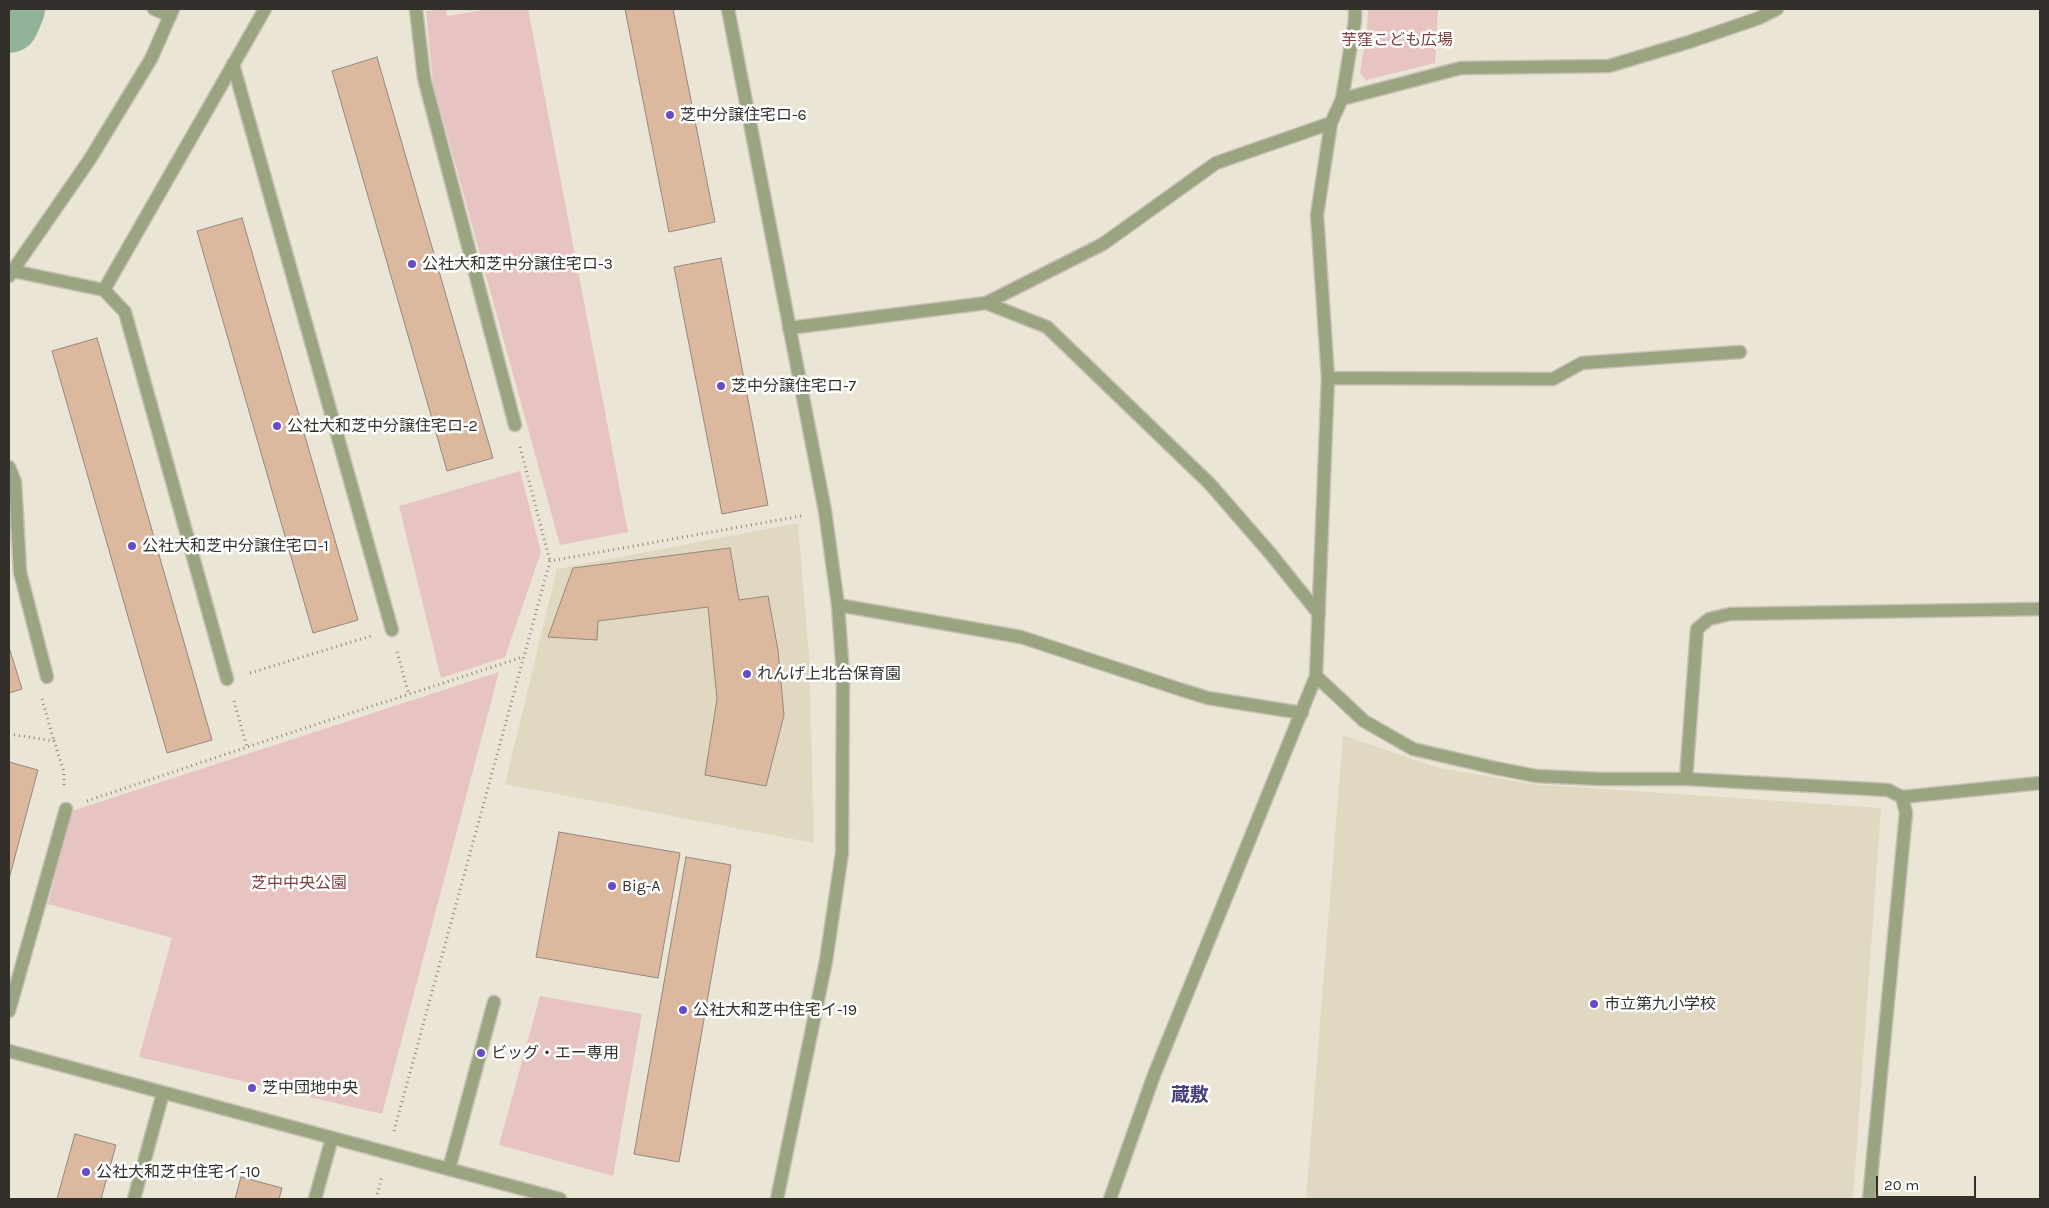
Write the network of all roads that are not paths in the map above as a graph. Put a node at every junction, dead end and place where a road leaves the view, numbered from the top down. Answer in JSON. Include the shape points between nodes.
{"nodes":[{"id":1,"x":154,"y":9,"type":"edge"},
{"id":2,"x":265,"y":9,"type":"edge"},
{"id":3,"x":416,"y":9,"type":"edge"},
{"id":4,"x":728,"y":9,"type":"edge"},
{"id":5,"x":1355,"y":9,"type":"edge"},
{"id":6,"x":1777,"y":9,"type":"edge"},
{"id":7,"x":172,"y":13,"type":"edge"},
{"id":8,"x":233,"y":64,"type":"junction"},
{"id":9,"x":1342,"y":99,"type":"junction"},
{"id":10,"x":1330,"y":123,"type":"junction"},
{"id":11,"x":11,"y":273,"type":"edge"},
{"id":12,"x":104,"y":290,"type":"junction"},
{"id":13,"x":986,"y":303,"type":"junction"},
{"id":14,"x":789,"y":328,"type":"junction"},
{"id":15,"x":1740,"y":352,"type":"dead end"},
{"id":16,"x":1328,"y":378,"type":"junction"},
{"id":17,"x":515,"y":425,"type":"road end"},
{"id":18,"x":9,"y":467,"type":"edge"},
{"id":19,"x":838,"y":605,"type":"junction"},
{"id":20,"x":2040,"y":609,"type":"edge"},
{"id":21,"x":1318,"y":614,"type":"junction"},
{"id":22,"x":392,"y":630,"type":"road end"},
{"id":23,"x":1316,"y":676,"type":"junction"},
{"id":24,"x":47,"y":677,"type":"road end"},
{"id":25,"x":227,"y":679,"type":"road end"},
{"id":26,"x":1302,"y":713,"type":"junction"},
{"id":27,"x":1686,"y":778,"type":"junction"},
{"id":28,"x":2040,"y":783,"type":"edge"},
{"id":29,"x":1902,"y":797,"type":"junction"},
{"id":30,"x":66,"y":809,"type":"road end"},
{"id":31,"x":494,"y":1002,"type":"dead end"},
{"id":32,"x":9,"y":1011,"type":"edge"},
{"id":33,"x":9,"y":1051,"type":"edge"},
{"id":34,"x":163,"y":1093,"type":"junction"},
{"id":35,"x":332,"y":1138,"type":"junction"},
{"id":36,"x":449,"y":1170,"type":"junction"},
{"id":37,"x":545,"y":1197,"type":"edge"},
{"id":38,"x":134,"y":1199,"type":"edge"},
{"id":39,"x":315,"y":1199,"type":"edge"},
{"id":40,"x":560,"y":1199,"type":"edge"},
{"id":41,"x":777,"y":1199,"type":"edge"},
{"id":42,"x":1110,"y":1199,"type":"edge"},
{"id":43,"x":1869,"y":1199,"type":"edge"}],
"edges":[{"from":1,"to":7,"type":"street"},
{"from":2,"to":8,"type":"street"},
{"from":3,"to":17,"type":"street","via":[[424,78]]},
{"from":4,"to":14,"type":"street"},
{"from":5,"to":9,"type":"street"},
{"from":6,"to":9,"type":"street","via":[[1689,42],[1609,66],[1461,68]]},
{"from":7,"to":11,"type":"street","via":[[151,59],[95,151]]},
{"from":8,"to":12,"type":"street"},
{"from":8,"to":22,"type":"street"},
{"from":9,"to":10,"type":"street"},
{"from":10,"to":13,"type":"street","via":[[1216,163],[1103,244]]},
{"from":10,"to":16,"type":"street","via":[[1317,215]]},
{"from":11,"to":12,"type":"street"},
{"from":12,"to":25,"type":"street","via":[[125,312]]},
{"from":13,"to":14,"type":"street"},
{"from":13,"to":21,"type":"street","via":[[1047,328],[1210,484]]},
{"from":14,"to":19,"type":"street","via":[[825,511]]},
{"from":15,"to":16,"type":"street","via":[[1582,364],[1553,379]]},
{"from":16,"to":21,"type":"street"},
{"from":18,"to":24,"type":"street","via":[[15,482],[20,572]]},
{"from":19,"to":26,"type":"street","via":[[1021,637],[1208,698]]},
{"from":19,"to":41,"type":"street","via":[[843,674],[842,853],[826,961]]},
{"from":20,"to":27,"type":"street","via":[[1730,614],[1709,619],[1697,629]]},
{"from":21,"to":23,"type":"street"},
{"from":23,"to":26,"type":"street"},
{"from":23,"to":27,"type":"street","via":[[1364,721],[1413,749],[1536,776]]},
{"from":26,"to":42,"type":"street","via":[[1154,1075]]},
{"from":27,"to":29,"type":"street","via":[[1888,790]]},
{"from":28,"to":29,"type":"street"},
{"from":29,"to":43,"type":"street","via":[[1906,813]]},
{"from":30,"to":32,"type":"street"},
{"from":31,"to":36,"type":"street"},
{"from":33,"to":34,"type":"street"},
{"from":34,"to":35,"type":"street"},
{"from":34,"to":38,"type":"street"},
{"from":35,"to":36,"type":"street"},
{"from":35,"to":39,"type":"street"},
{"from":36,"to":37,"type":"street"},
{"from":37,"to":40,"type":"street"}]}
